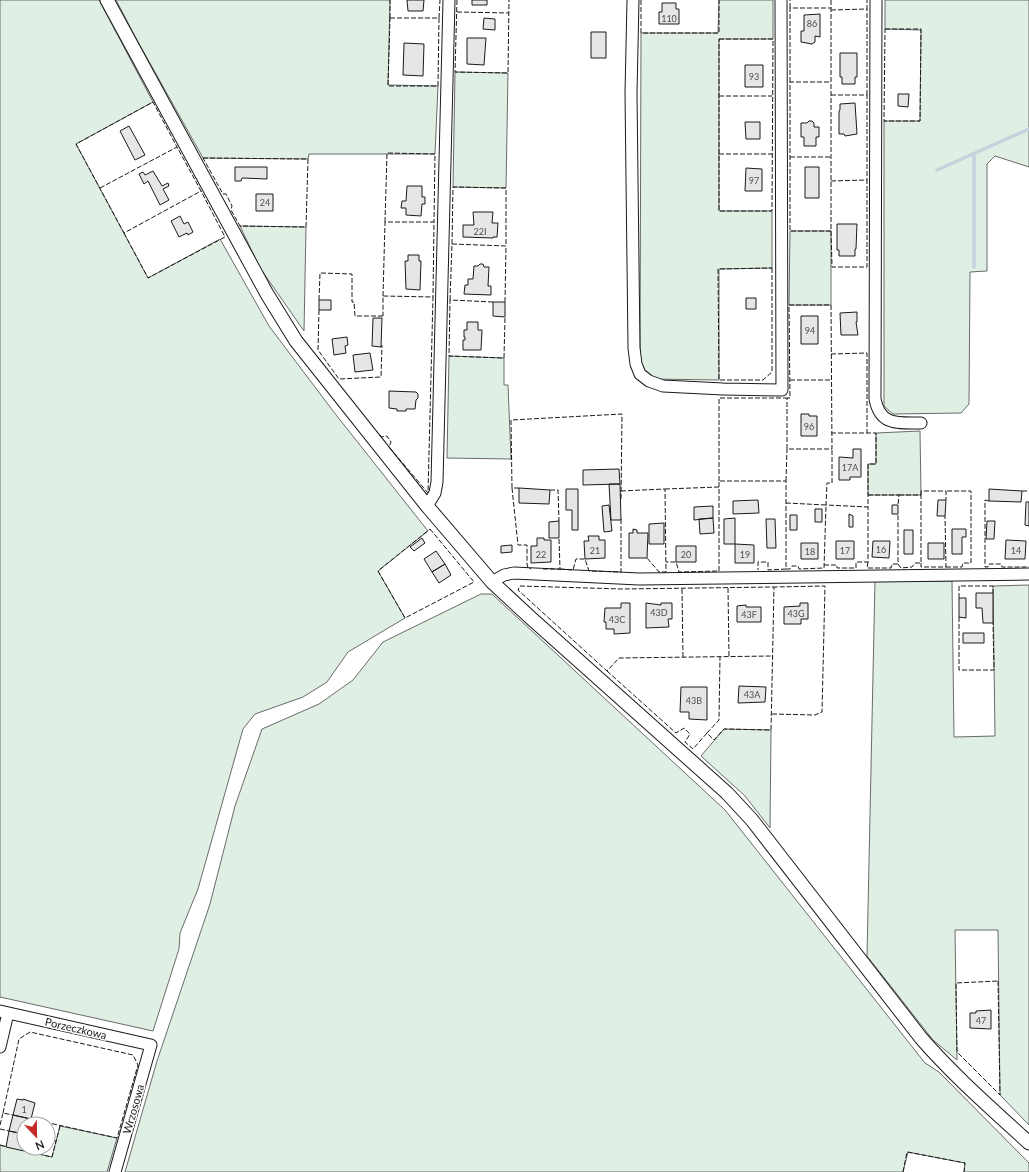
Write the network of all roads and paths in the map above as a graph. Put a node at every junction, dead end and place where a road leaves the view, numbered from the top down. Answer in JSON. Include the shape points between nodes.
{"nodes":[{"id":1,"x":107,"y":0,"type":"edge"},
{"id":2,"x":449,"y":0,"type":"edge"},
{"id":3,"x":633,"y":0,"type":"edge"},
{"id":4,"x":781,"y":0,"type":"edge"},
{"id":5,"x":876,"y":0,"type":"edge"},
{"id":6,"x":921,"y":423,"type":"dead end"},
{"id":7,"x":427,"y":506,"type":"junction"},
{"id":8,"x":1029,"y":574,"type":"edge"},
{"id":9,"x":492,"y":582,"type":"junction"},
{"id":10,"x":4,"y":1012,"type":"edge"},
{"id":11,"x":151,"y":1045,"type":"joint"},
{"id":12,"x":0,"y":1047,"type":"edge"},
{"id":13,"x":1029,"y":1144,"type":"edge"},
{"id":14,"x":115,"y":1172,"type":"edge"}],
"edges":[{"from":1,"to":7,"type":"street","via":[[267,294],[296,341]]},
{"from":2,"to":7,"type":"street","via":[[437,482],[435,493]]},
{"from":3,"to":4,"type":"street","via":[[631,93],[636,364],[640,374],[649,381],[663,386],[782,390]]},
{"from":5,"to":6,"type":"street","via":[[875,399],[879,412],[891,422]]},
{"from":7,"to":9,"type":"street"},
{"from":8,"to":9,"type":"street","via":[[639,579],[514,573]]},
{"from":9,"to":13,"type":"street","via":[[712,779],[742,809],[921,1038],[967,1086]]},
{"from":10,"to":11,"type":"street","name":"Porzeczkowa"},
{"from":10,"to":12,"type":"street"},
{"from":11,"to":14,"type":"street","name":"Wrzosowa"}]}
